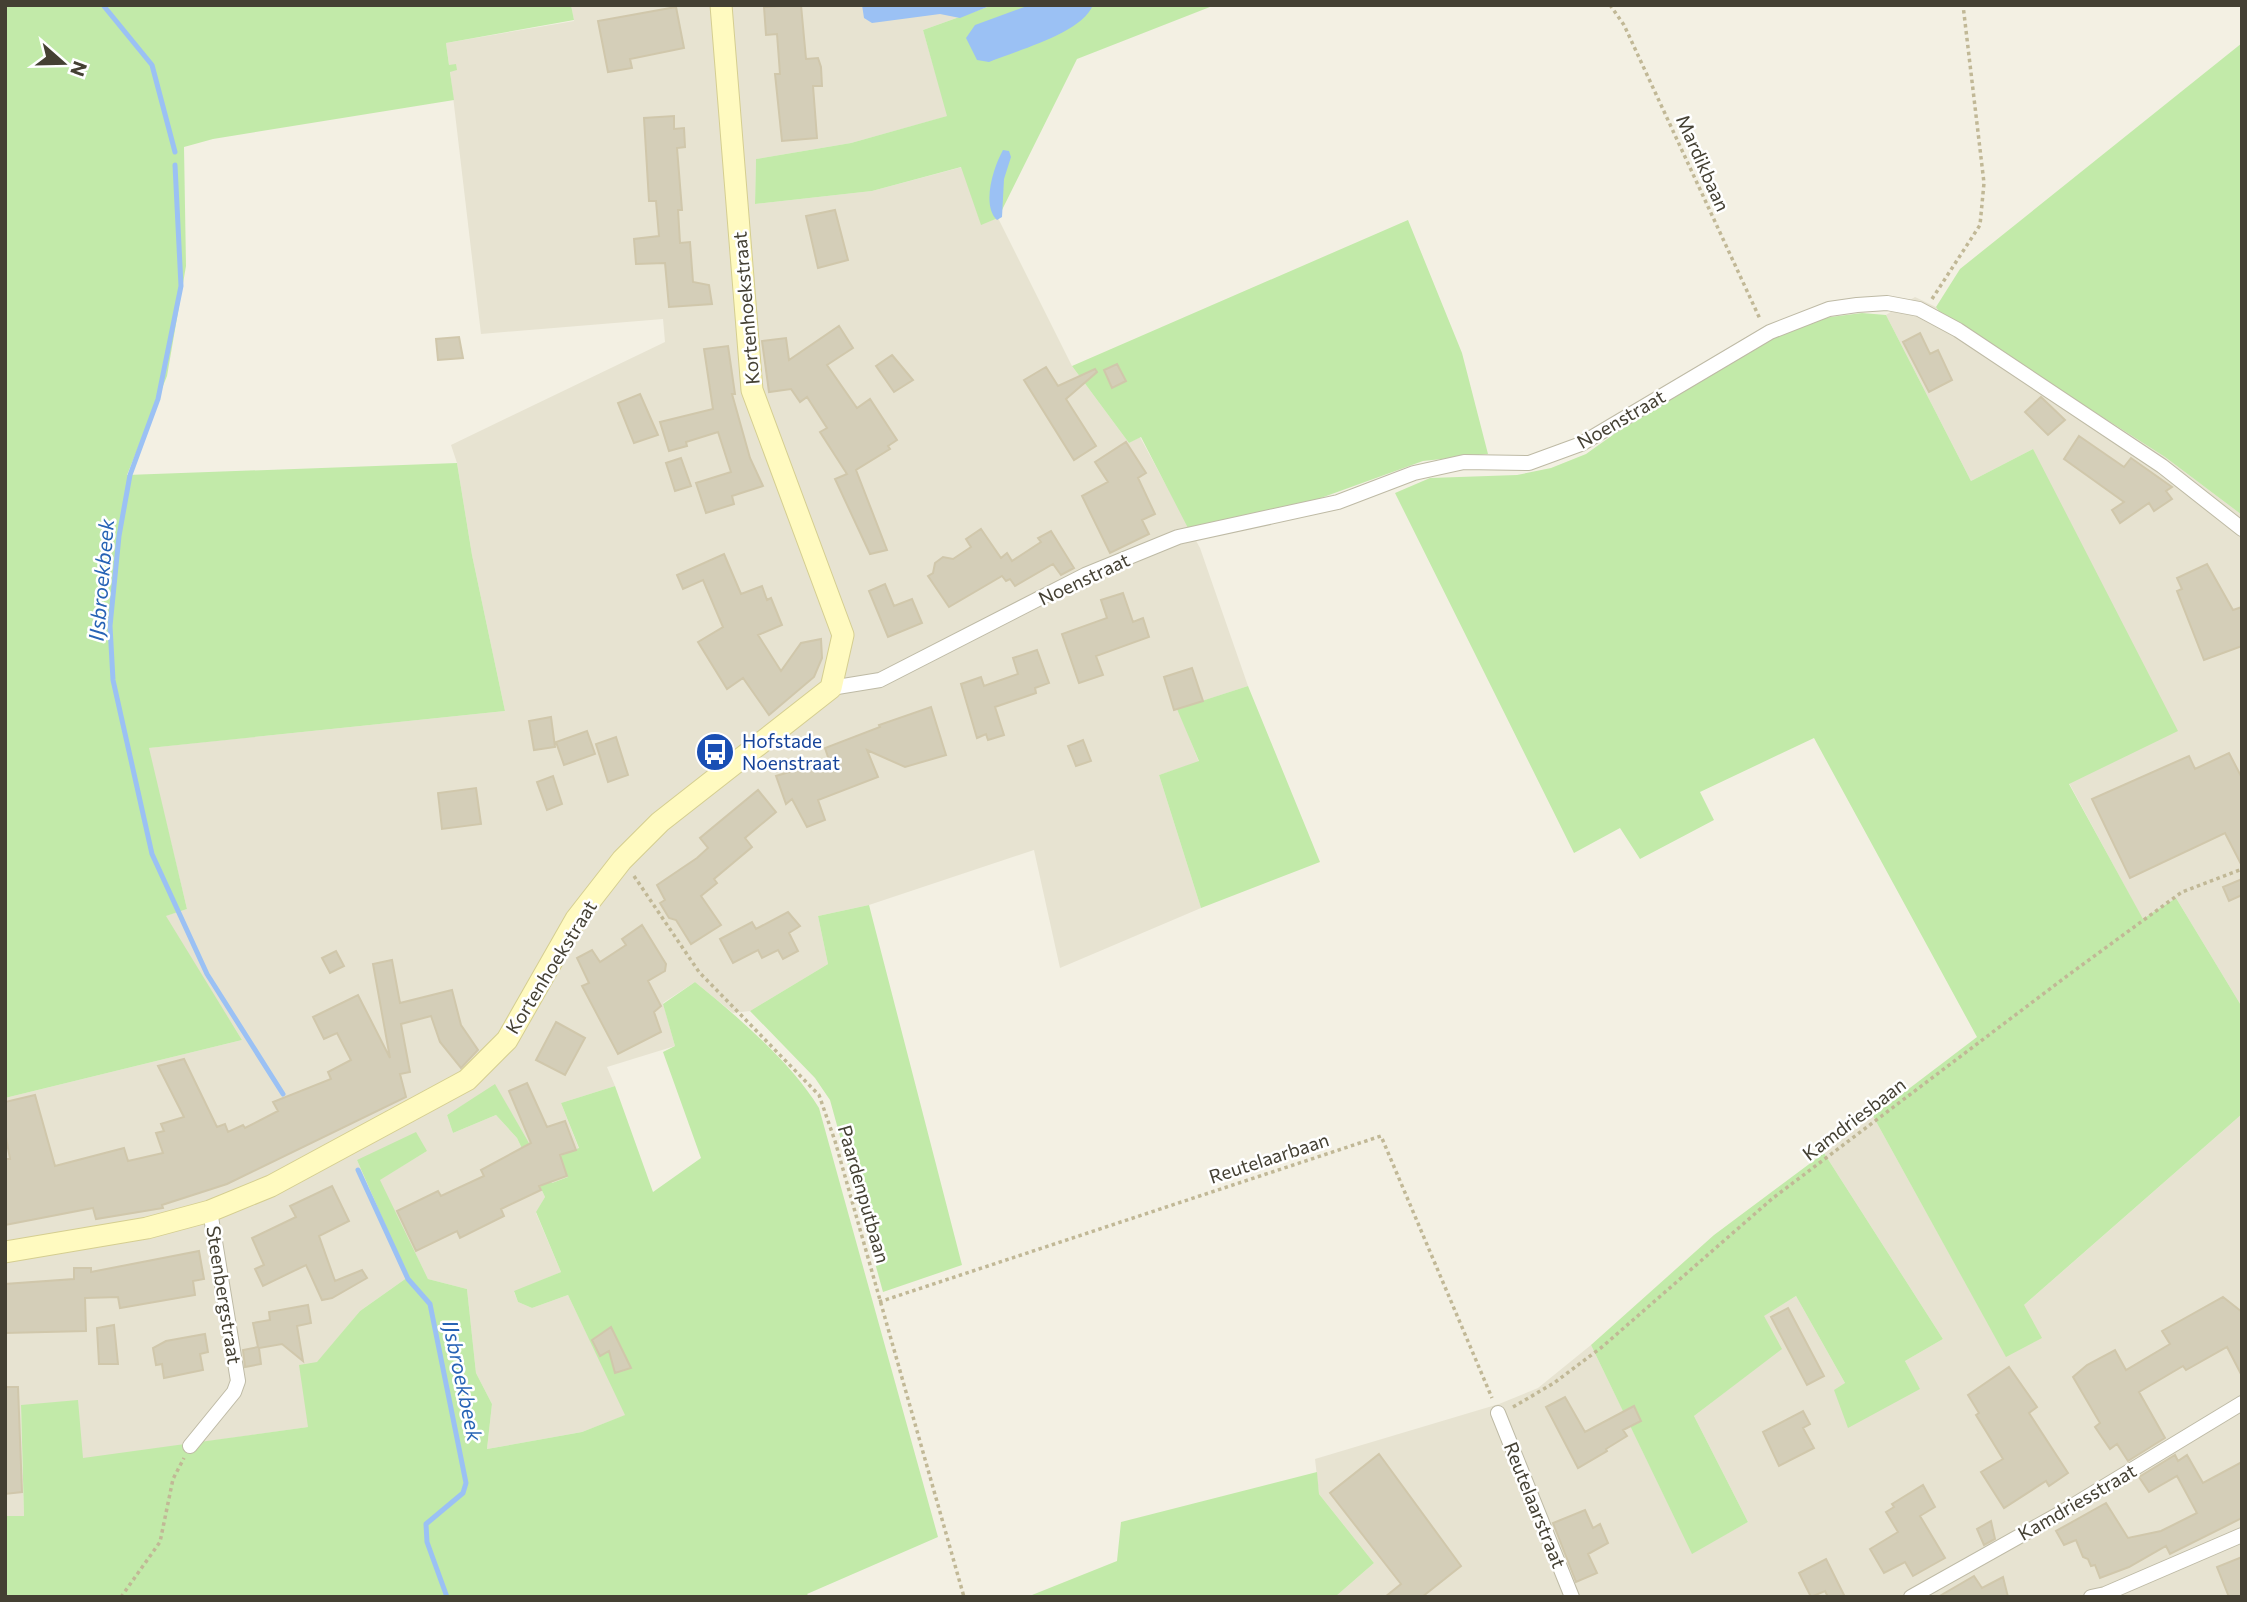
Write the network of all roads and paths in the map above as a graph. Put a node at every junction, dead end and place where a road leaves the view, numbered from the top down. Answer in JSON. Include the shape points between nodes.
{"nodes":[{"id":1,"x":721,"y":5,"type":"edge"},
{"id":2,"x":1610,"y":5,"type":"edge"},
{"id":3,"x":1963,"y":5,"type":"edge"},
{"id":4,"x":1924,"y":312,"type":"junction"},
{"id":5,"x":1770,"y":332,"type":"junction"},
{"id":6,"x":2242,"y":529,"type":"edge"},
{"id":7,"x":831,"y":688,"type":"junction"},
{"id":8,"x":622,"y":860,"type":"junction"},
{"id":9,"x":2242,"y":869,"type":"edge"},
{"id":10,"x":210,"y":1211,"type":"junction"},
{"id":11,"x":5,"y":1252,"type":"edge"},
{"id":12,"x":880,"y":1301,"type":"junction"},
{"id":13,"x":2242,"y":1404,"type":"edge"},
{"id":14,"x":1498,"y":1413,"type":"junction"},
{"id":15,"x":190,"y":1446,"type":"joint"},
{"id":16,"x":2242,"y":1535,"type":"edge"},
{"id":17,"x":121,"y":1597,"type":"edge"},
{"id":18,"x":964,"y":1597,"type":"edge"},
{"id":19,"x":1572,"y":1597,"type":"edge"},
{"id":20,"x":1911,"y":1597,"type":"edge"},
{"id":21,"x":2091,"y":1597,"type":"edge"}],
"edges":[{"from":1,"to":7,"type":"street","name":"Kortenhoekstraat","via":[[752,390],[843,635]]},
{"from":2,"to":5,"type":"path","name":"Mardikbaan","via":[[1635,48],[1754,312]]},
{"from":3,"to":4,"type":"path","via":[[1983,183],[1980,225]]},
{"from":4,"to":5,"type":"street","name":"Noenstraat","via":[[1887,303],[1857,305],[1829,309]]},
{"from":4,"to":6,"type":"street","name":"Noenstraat","via":[[2033,377],[2162,466]]},
{"from":5,"to":7,"type":"street","name":"Noenstraat","via":[[1581,444],[1529,463],[1464,461],[1414,472],[1338,502],[1178,537],[1086,575],[880,680]]},
{"from":7,"to":8,"type":"street","name":"Kortenhoekstraat","via":[[660,822]]},
{"from":8,"to":10,"type":"street","name":"Kortenhoekstraat","via":[[576,919],[507,1040],[467,1080],[271,1186]]},
{"from":8,"to":12,"type":"path","name":"Paardenputbaan","via":[[699,972],[819,1095]]},
{"from":9,"to":14,"type":"path","name":"Kamdriesbaan","via":[[2182,892],[2067,975],[1773,1198],[1602,1347],[1554,1383]]},
{"from":10,"to":11,"type":"street","name":"Kortenhoekstraat","via":[[147,1228]]},
{"from":10,"to":15,"type":"street","name":"Steenbergstraat","via":[[238,1381]]},
{"from":12,"to":14,"type":"path","name":"Reutelaarbaan","via":[[1381,1136]]},
{"from":12,"to":18,"type":"path","name":"Paardenputbaan"},
{"from":13,"to":20,"type":"street","name":"Kamdriesstraat"},
{"from":14,"to":19,"type":"street","name":"Reutelaarstraat"},
{"from":15,"to":17,"type":"path","via":[[173,1479],[160,1542]]},
{"from":16,"to":21,"type":"street"}]}
